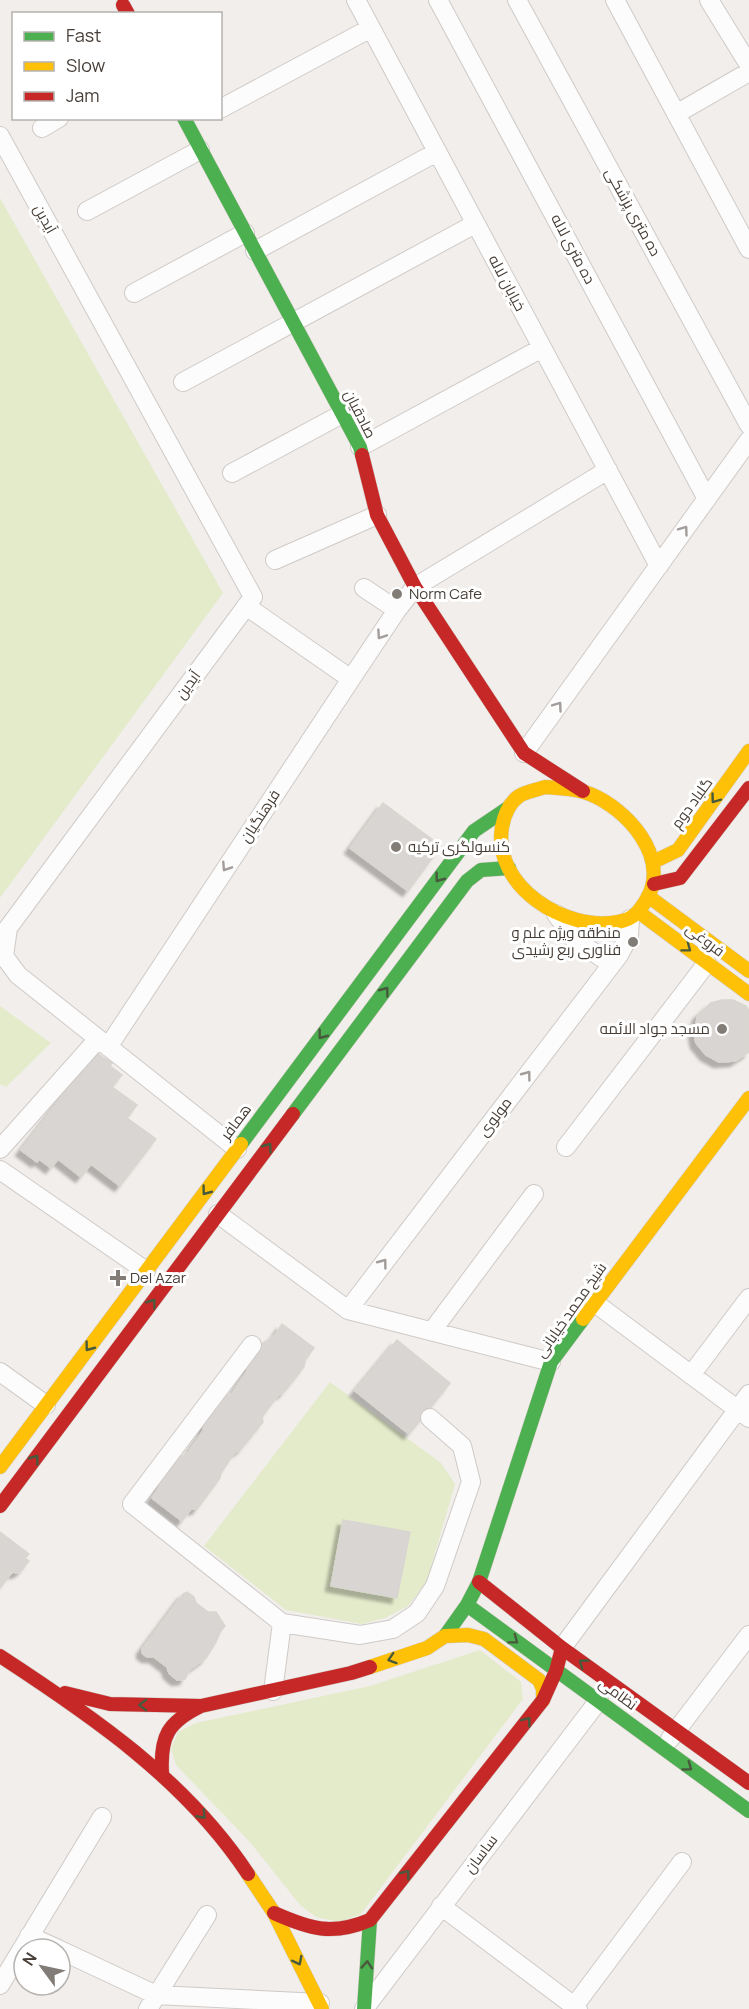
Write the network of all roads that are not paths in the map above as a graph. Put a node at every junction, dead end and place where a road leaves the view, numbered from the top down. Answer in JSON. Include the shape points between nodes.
{"nodes":[{"id":1,"x":356,"y":0,"type":"edge"},
{"id":2,"x":438,"y":0,"type":"edge"},
{"id":3,"x":517,"y":0,"type":"edge"},
{"id":4,"x":615,"y":0,"type":"edge"},
{"id":5,"x":709,"y":0,"type":"edge"},
{"id":6,"x":371,"y":28,"type":"junction"},
{"id":7,"x":749,"y":65,"type":"edge"},
{"id":8,"x":749,"y":72,"type":"edge"},
{"id":9,"x":222,"y":109,"type":"edge"},
{"id":10,"x":676,"y":114,"type":"junction"},
{"id":11,"x":56,"y":120,"type":"edge"},
{"id":12,"x":192,"y":121,"type":"edge"},
{"id":13,"x":42,"y":128,"type":"dead end"},
{"id":14,"x":0,"y":136,"type":"edge"},
{"id":15,"x":200,"y":150,"type":"junction"},
{"id":16,"x":437,"y":152,"type":"junction"},
{"id":17,"x":87,"y":211,"type":"dead end"},
{"id":18,"x":476,"y":224,"type":"junction"},
{"id":19,"x":245,"y":233,"type":"junction"},
{"id":20,"x":749,"y":249,"type":"edge"},
{"id":21,"x":255,"y":251,"type":"junction"},
{"id":22,"x":134,"y":293,"type":"dead end"},
{"id":23,"x":293,"y":322,"type":"junction"},
{"id":24,"x":542,"y":348,"type":"junction"},
{"id":25,"x":183,"y":382,"type":"dead end"},
{"id":26,"x":342,"y":414,"type":"junction"},
{"id":27,"x":749,"y":425,"type":"edge"},
{"id":28,"x":749,"y":440,"type":"edge"},
{"id":29,"x":360,"y":447,"type":"junction"},
{"id":30,"x":608,"y":470,"type":"junction"},
{"id":31,"x":232,"y":473,"type":"dead end"},
{"id":32,"x":707,"y":499,"type":"junction"},
{"id":33,"x":377,"y":515,"type":"junction"},
{"id":34,"x":275,"y":560,"type":"dead end"},
{"id":35,"x":659,"y":566,"type":"junction"},
{"id":36,"x":415,"y":587,"type":"junction"},
{"id":37,"x":364,"y":588,"type":"dead end"},
{"id":38,"x":246,"y":606,"type":"junction"},
{"id":39,"x":397,"y":610,"type":"junction"},
{"id":40,"x":351,"y":679,"type":"junction"},
{"id":41,"x":749,"y":752,"type":"edge"},
{"id":42,"x":523,"y":764,"type":"junction"},
{"id":43,"x":749,"y":788,"type":"edge"},
{"id":44,"x":583,"y":791,"type":"junction"},
{"id":45,"x":518,"y":796,"type":"junction"},
{"id":46,"x":508,"y":808,"type":"junction"},
{"id":47,"x":653,"y":862,"type":"junction"},
{"id":48,"x":509,"y":868,"type":"junction"},
{"id":49,"x":651,"y":890,"type":"junction"},
{"id":50,"x":556,"y":914,"type":"junction"},
{"id":51,"x":635,"y":916,"type":"junction"},
{"id":52,"x":381,"y":957,"type":"junction"},
{"id":53,"x":707,"y":963,"type":"junction"},
{"id":54,"x":611,"y":964,"type":"junction"},
{"id":55,"x":399,"y":971,"type":"junction"},
{"id":56,"x":749,"y":971,"type":"edge"},
{"id":57,"x":749,"y":994,"type":"edge"},
{"id":58,"x":103,"y":1043,"type":"junction"},
{"id":59,"x":749,"y":1098,"type":"edge"},
{"id":60,"x":0,"y":1125,"type":"edge"},
{"id":61,"x":0,"y":1134,"type":"edge"},
{"id":62,"x":566,"y":1147,"type":"dead end"},
{"id":63,"x":0,"y":1149,"type":"edge"},
{"id":64,"x":237,"y":1149,"type":"junction"},
{"id":65,"x":0,"y":1170,"type":"edge"},
{"id":66,"x":534,"y":1194,"type":"dead end"},
{"id":67,"x":218,"y":1214,"type":"junction"},
{"id":68,"x":146,"y":1271,"type":"junction"},
{"id":69,"x":749,"y":1298,"type":"edge"},
{"id":70,"x":595,"y":1302,"type":"junction"},
{"id":71,"x":348,"y":1310,"type":"junction"},
{"id":72,"x":432,"y":1330,"type":"junction"},
{"id":73,"x":252,"y":1345,"type":"dead end"},
{"id":74,"x":551,"y":1362,"type":"junction"},
{"id":75,"x":0,"y":1372,"type":"edge"},
{"id":76,"x":691,"y":1376,"type":"junction"},
{"id":77,"x":749,"y":1394,"type":"edge"},
{"id":78,"x":46,"y":1405,"type":"junction"},
{"id":79,"x":743,"y":1414,"type":"edge"},
{"id":80,"x":430,"y":1418,"type":"dead end"},
{"id":81,"x":65,"y":1419,"type":"junction"},
{"id":82,"x":0,"y":1467,"type":"edge"},
{"id":83,"x":0,"y":1506,"type":"edge"},
{"id":84,"x":479,"y":1582,"type":"junction"},
{"id":85,"x":467,"y":1605,"type":"junction"},
{"id":86,"x":282,"y":1623,"type":"junction"},
{"id":87,"x":749,"y":1635,"type":"edge"},
{"id":88,"x":445,"y":1636,"type":"junction"},
{"id":89,"x":562,"y":1648,"type":"junction"},
{"id":90,"x":2,"y":1663,"type":"edge"},
{"id":91,"x":556,"y":1671,"type":"junction"},
{"id":92,"x":54,"y":1690,"type":"junction"},
{"id":93,"x":273,"y":1691,"type":"junction"},
{"id":94,"x":543,"y":1700,"type":"junction"},
{"id":95,"x":599,"y":1700,"type":"junction"},
{"id":96,"x":201,"y":1706,"type":"junction"},
{"id":97,"x":676,"y":1731,"type":"junction"},
{"id":98,"x":664,"y":1749,"type":"junction"},
{"id":99,"x":162,"y":1773,"type":"junction"},
{"id":100,"x":749,"y":1784,"type":"edge"},
{"id":101,"x":749,"y":1811,"type":"edge"},
{"id":102,"x":102,"y":1817,"type":"dead end"},
{"id":103,"x":682,"y":1862,"type":"dead end"},
{"id":104,"x":441,"y":1906,"type":"junction"},
{"id":105,"x":274,"y":1913,"type":"junction"},
{"id":106,"x":207,"y":1915,"type":"dead end"},
{"id":107,"x":370,"y":1920,"type":"junction"},
{"id":108,"x":29,"y":1936,"type":"joint"},
{"id":109,"x":72,"y":1957,"type":"edge"},
{"id":110,"x":0,"y":1985,"type":"edge"},
{"id":111,"x":152,"y":2002,"type":"edge"},
{"id":112,"x":321,"y":2006,"type":"edge"},
{"id":113,"x":575,"y":2008,"type":"edge"},
{"id":114,"x":364,"y":2009,"type":"edge"}],
"edges":[{"from":1,"to":6,"type":"street","name":"خیابان لاله"},
{"from":2,"to":32,"type":"street","name":"ده متری لاله"},
{"from":3,"to":27,"type":"street","name":"ده متری پزشکی"},
{"from":4,"to":10,"type":"street"},
{"from":5,"to":7,"type":"street"},
{"from":6,"to":9,"type":"street"},
{"from":6,"to":16,"type":"street","name":"خیابان لاله"},
{"from":8,"to":10,"type":"street"},
{"from":10,"to":20,"type":"street"},
{"from":11,"to":13,"type":"street"},
{"from":12,"to":15,"type":"main road","name":"صادقیان"},
{"from":14,"to":38,"type":"street","name":"آیدین","via":[[253,597]]},
{"from":15,"to":17,"type":"street"},
{"from":15,"to":19,"type":"main road","name":"صادقیان"},
{"from":16,"to":18,"type":"street","name":"خیابان لاله"},
{"from":16,"to":21,"type":"street"},
{"from":18,"to":23,"type":"street"},
{"from":18,"to":24,"type":"street","name":"خیابان لاله"},
{"from":19,"to":21,"type":"main road","name":"صادقیان"},
{"from":19,"to":22,"type":"street"},
{"from":21,"to":23,"type":"main road","name":"صادقیان"},
{"from":23,"to":25,"type":"street"},
{"from":23,"to":26,"type":"main road","name":"صادقیان"},
{"from":24,"to":29,"type":"street"},
{"from":24,"to":30,"type":"street","name":"خیابان لاله"},
{"from":26,"to":29,"type":"main road","name":"صادقیان"},
{"from":26,"to":31,"type":"street"},
{"from":28,"to":32,"type":"street"},
{"from":29,"to":33,"type":"main road","name":"صادقیان"},
{"from":30,"to":35,"type":"street","name":"خیابان لاله"},
{"from":30,"to":36,"type":"street"},
{"from":35,"to":32,"type":"street","one_way":true},
{"from":33,"to":34,"type":"street"},
{"from":33,"to":36,"type":"main road","name":"صادقیان"},
{"from":42,"to":35,"type":"street","one_way":true},
{"from":36,"to":39,"type":"street","name":"فرهنگیان"},
{"from":36,"to":42,"type":"main road","name":"صادقیان"},
{"from":37,"to":39,"type":"street"},
{"from":38,"to":40,"type":"street"},
{"from":38,"to":58,"type":"street","name":"آیدین","via":[[8,928],[4,956],[18,975]]},
{"from":39,"to":40,"type":"street","name":"فرهنگیان","one_way":true},
{"from":40,"to":58,"type":"street","name":"فرهنگیان","one_way":true},
{"from":41,"to":47,"type":"main road","name":"گلباد دوم","one_way":true,"via":[[678,850]]},
{"from":42,"to":44,"type":"main road"},
{"from":42,"to":45,"type":"main road"},
{"from":43,"to":49,"type":"main road","via":[[680,878]]},
{"from":44,"to":45,"type":"main road","via":[[545,787]]},
{"from":44,"to":47,"type":"main road","via":[[625,816],[636,828]]},
{"from":45,"to":46,"type":"main road"},
{"from":46,"to":48,"type":"main road","via":[[500,828]]},
{"from":46,"to":52,"type":"main road","name":"همافر","one_way":true,"via":[[474,831]]},
{"from":47,"to":49,"type":"main road"},
{"from":48,"to":50,"type":"main road","via":[[530,896]]},
{"from":48,"to":55,"type":"main road","via":[[481,870],[467,881]]},
{"from":49,"to":51,"type":"main road"},
{"from":49,"to":56,"type":"main road","name":"فروغى"},
{"from":50,"to":51,"type":"main road","via":[[571,921],[609,925]]},
{"from":50,"to":54,"type":"street","via":[[574,939]]},
{"from":51,"to":53,"type":"main road","name":"فروغى","one_way":true},
{"from":51,"to":54,"type":"street","name":"مولوی","via":[[626,945]]},
{"from":52,"to":55,"type":"main road"},
{"from":52,"to":64,"type":"main road","name":"همافر","one_way":true},
{"from":53,"to":57,"type":"main road","name":"فروغى"},
{"from":53,"to":62,"type":"street"},
{"from":71,"to":54,"type":"street","name":"مولوی","one_way":true},
{"from":67,"to":55,"type":"main road","one_way":true},
{"from":58,"to":63,"type":"street","name":"فرهنگیان"},
{"from":58,"to":64,"type":"street","name":"آیدین"},
{"from":59,"to":70,"type":"main road","name":"شیخ محمد خیابانی"},
{"from":60,"to":61,"type":"street"},
{"from":64,"to":68,"type":"main road","name":"همافر","one_way":true},
{"from":65,"to":68,"type":"street"},
{"from":66,"to":72,"type":"street"},
{"from":67,"to":71,"type":"street"},
{"from":81,"to":67,"type":"main road","one_way":true},
{"from":68,"to":78,"type":"main road","name":"همافر","one_way":true},
{"from":69,"to":76,"type":"street"},
{"from":70,"to":74,"type":"main road","name":"شیخ محمد خیابانی"},
{"from":70,"to":76,"type":"street"},
{"from":71,"to":72,"type":"street"},
{"from":72,"to":74,"type":"street"},
{"from":73,"to":86,"type":"street","via":[[132,1504]]},
{"from":74,"to":84,"type":"main road","name":"شیخ محمد خیابانی"},
{"from":75,"to":78,"type":"street"},
{"from":76,"to":79,"type":"street"},
{"from":77,"to":79,"type":"street"},
{"from":78,"to":81,"type":"main road"},
{"from":78,"to":82,"type":"main road","name":"همافر"},
{"from":79,"to":89,"type":"street"},
{"from":80,"to":86,"type":"street","via":[[462,1446],[471,1482],[435,1586],[417,1613],[393,1629],[360,1635]]},
{"from":83,"to":81,"type":"main road","one_way":true},
{"from":84,"to":85,"type":"main road","name":"شیخ محمد خیابانی"},
{"from":84,"to":89,"type":"main road","name":"نظامی"},
{"from":85,"to":88,"type":"main road","name":"شیخ محمد خیابانی"},
{"from":85,"to":91,"type":"main road","name":"نظامی","one_way":true},
{"from":86,"to":93,"type":"street"},
{"from":87,"to":97,"type":"street"},
{"from":88,"to":93,"type":"main road","one_way":true,"via":[[427,1648],[351,1673]]},
{"from":88,"to":94,"type":"main road","via":[[484,1639],[538,1680]]},
{"from":89,"to":91,"type":"main road"},
{"from":97,"to":89,"type":"main road","name":"نظامی","one_way":true},
{"from":90,"to":92,"type":"main road"},
{"from":91,"to":94,"type":"main road"},
{"from":91,"to":95,"type":"main road","name":"نظامی"},
{"from":96,"to":92,"type":"main road","one_way":true,"via":[[110,1704]]},
{"from":92,"to":99,"type":"main road"},
{"from":93,"to":96,"type":"main road"},
{"from":107,"to":94,"type":"main road","one_way":true},
{"from":95,"to":98,"type":"main road","name":"نظامی"},
{"from":95,"to":104,"type":"street","name":"ساسان"},
{"from":96,"to":99,"type":"main road","via":[[181,1714],[167,1731],[160,1751]]},
{"from":97,"to":98,"type":"street"},
{"from":97,"to":100,"type":"main road","name":"نظامی"},
{"from":98,"to":101,"type":"main road","name":"نظامی","one_way":true},
{"from":99,"to":105,"type":"main road","one_way":true,"via":[[204,1816]]},
{"from":102,"to":108,"type":"street"},
{"from":103,"to":113,"type":"street"},
{"from":104,"to":113,"type":"street"},
{"from":104,"to":114,"type":"street","name":"ساسان"},
{"from":105,"to":107,"type":"main road","via":[[330,1932],[355,1928]]},
{"from":105,"to":112,"type":"main road","one_way":true},
{"from":106,"to":111,"type":"street"},
{"from":114,"to":107,"type":"main road","one_way":true},
{"from":108,"to":110,"type":"street"},
{"from":109,"to":111,"type":"street"},
{"from":111,"to":112,"type":"street"}]}
